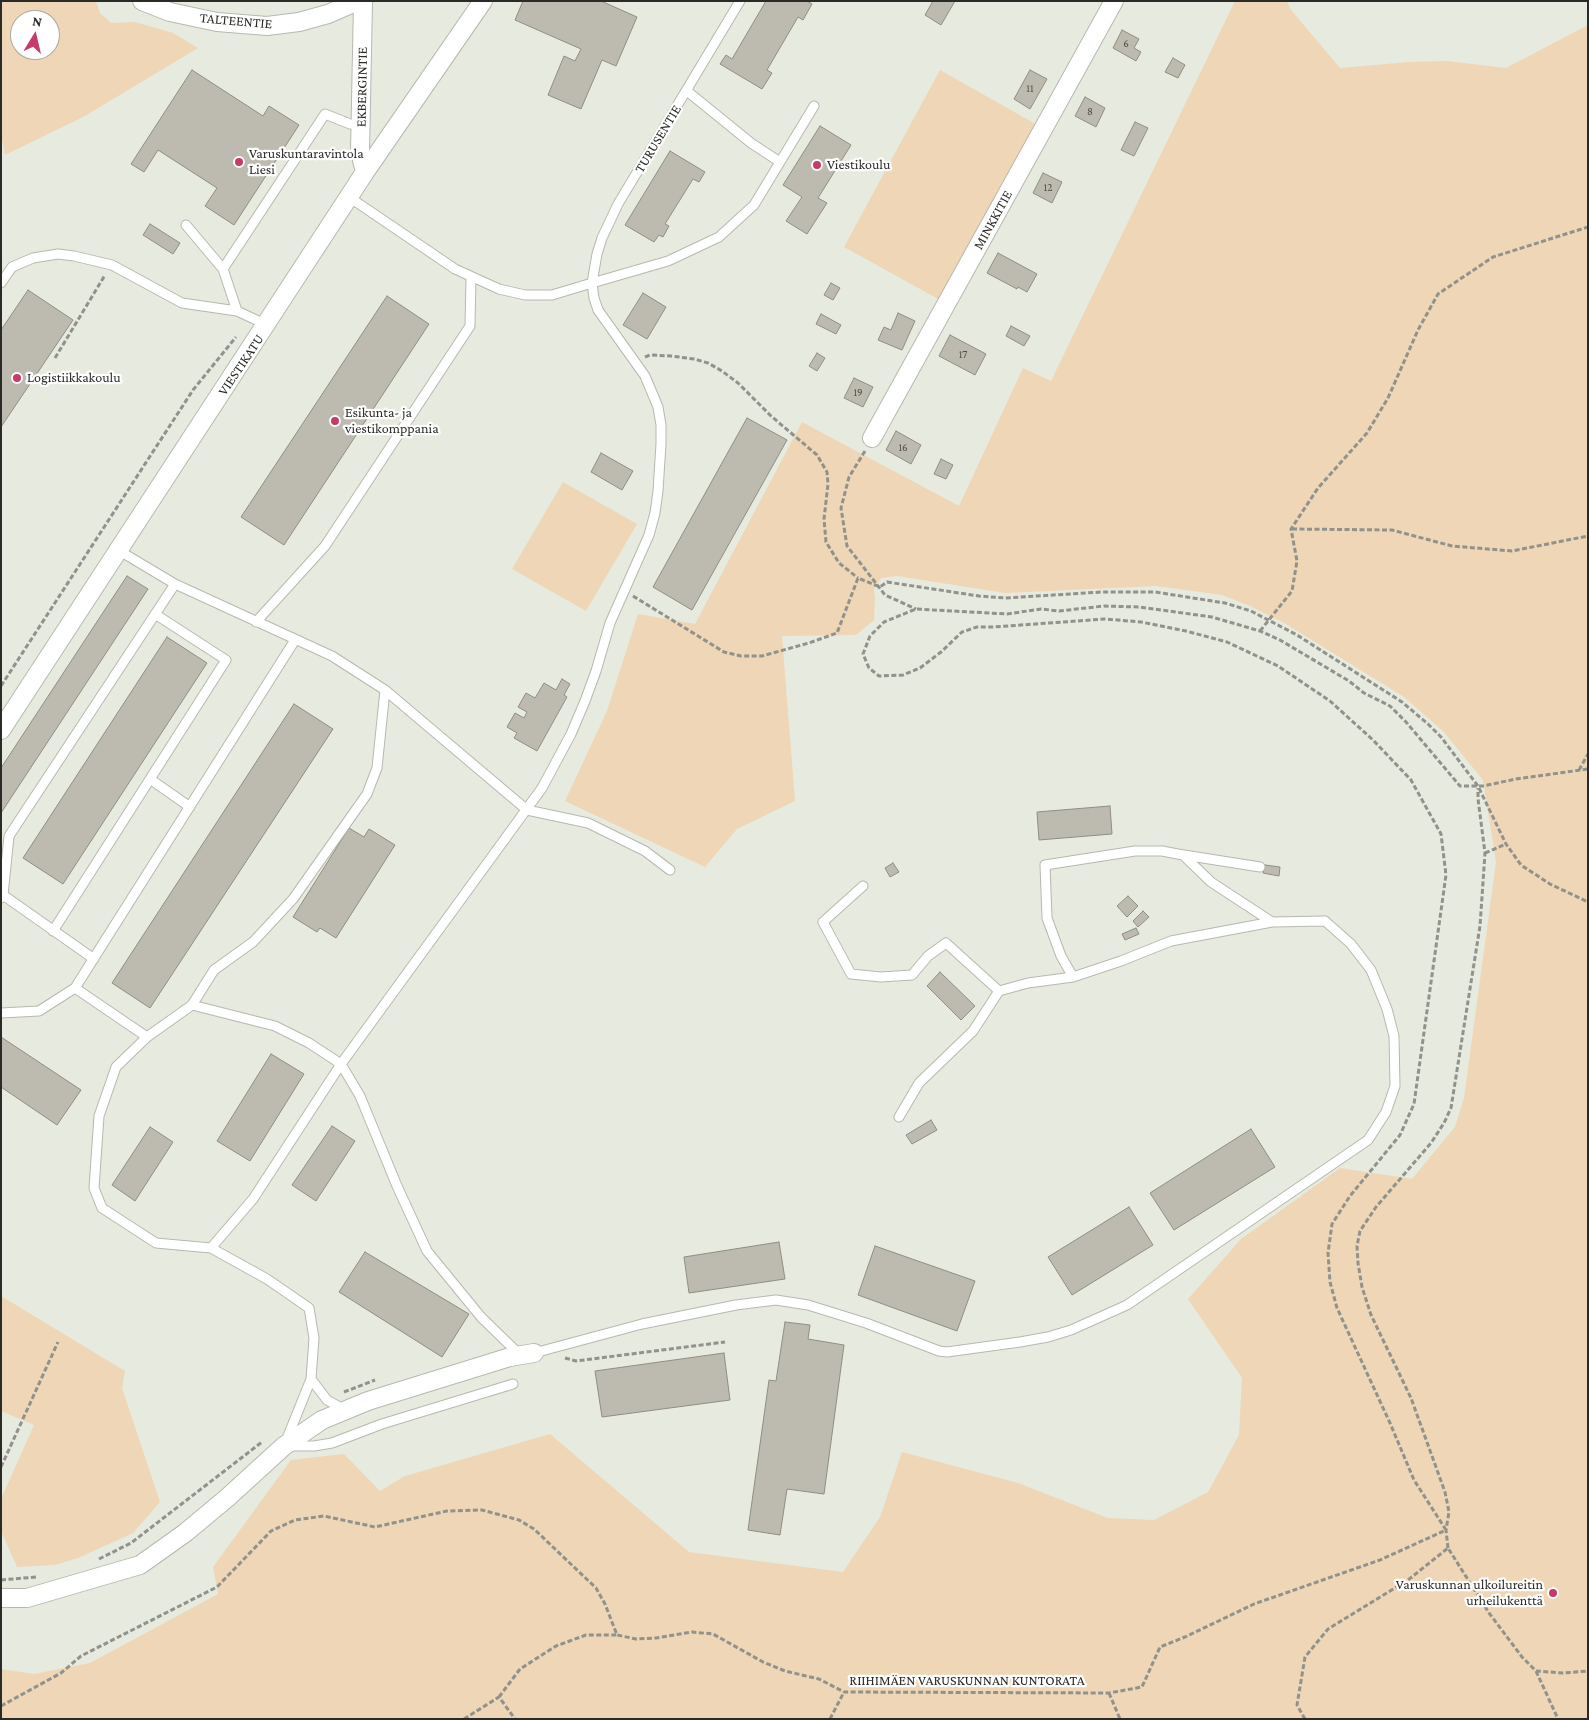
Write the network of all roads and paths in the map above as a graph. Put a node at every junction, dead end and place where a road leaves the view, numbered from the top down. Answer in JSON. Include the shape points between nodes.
{"nodes":[{"id":1,"x":142,"y":1,"type":"edge"},
{"id":2,"x":358,"y":1,"type":"edge"},
{"id":3,"x":363,"y":1,"type":"edge"},
{"id":4,"x":483,"y":1,"type":"edge"},
{"id":5,"x":740,"y":1,"type":"edge"},
{"id":6,"x":1114,"y":1,"type":"edge"},
{"id":7,"x":687,"y":91,"type":"junction"},
{"id":8,"x":814,"y":106,"type":"dead end"},
{"id":9,"x":361,"y":125,"type":"junction"},
{"id":10,"x":780,"y":162,"type":"junction"},
{"id":11,"x":365,"y":172,"type":"junction"},
{"id":12,"x":349,"y":197,"type":"junction"},
{"id":13,"x":186,"y":225,"type":"dead end"},
{"id":14,"x":1588,"y":227,"type":"edge"},
{"id":15,"x":112,"y":265,"type":"junction"},
{"id":16,"x":223,"y":269,"type":"junction"},
{"id":17,"x":470,"y":277,"type":"junction"},
{"id":18,"x":1,"y":283,"type":"edge"},
{"id":19,"x":592,"y":283,"type":"junction"},
{"id":20,"x":237,"y":311,"type":"junction"},
{"id":21,"x":259,"y":321,"type":"junction"},
{"id":22,"x":55,"y":358,"type":"dead end"},
{"id":23,"x":634,"y":361,"type":"junction"},
{"id":24,"x":872,"y":438,"type":"joint"},
{"id":25,"x":1291,"y":529,"type":"junction"},
{"id":26,"x":1588,"y":536,"type":"edge"},
{"id":27,"x":118,"y":550,"type":"junction"},
{"id":28,"x":858,"y":578,"type":"junction"},
{"id":29,"x":175,"y":584,"type":"junction"},
{"id":30,"x":880,"y":587,"type":"junction"},
{"id":31,"x":625,"y":591,"type":"junction"},
{"id":32,"x":916,"y":609,"type":"junction"},
{"id":33,"x":155,"y":614,"type":"junction"},
{"id":34,"x":1268,"y":620,"type":"junction"},
{"id":35,"x":256,"y":622,"type":"junction"},
{"id":36,"x":1260,"y":630,"type":"junction"},
{"id":37,"x":295,"y":640,"type":"junction"},
{"id":38,"x":1,"y":686,"type":"edge"},
{"id":39,"x":385,"y":690,"type":"junction"},
{"id":40,"x":1,"y":730,"type":"edge"},
{"id":41,"x":1588,"y":754,"type":"edge"},
{"id":42,"x":1588,"y":769,"type":"edge"},
{"id":43,"x":1579,"y":771,"type":"junction"},
{"id":44,"x":150,"y":779,"type":"junction"},
{"id":45,"x":1478,"y":786,"type":"junction"},
{"id":46,"x":190,"y":807,"type":"junction"},
{"id":47,"x":527,"y":810,"type":"junction"},
{"id":48,"x":1506,"y":844,"type":"junction"},
{"id":49,"x":1485,"y":854,"type":"junction"},
{"id":50,"x":1183,"y":855,"type":"junction"},
{"id":51,"x":1260,"y":867,"type":"dead end"},
{"id":52,"x":670,"y":870,"type":"dead end"},
{"id":53,"x":863,"y":886,"type":"dead end"},
{"id":54,"x":2,"y":897,"type":"edge"},
{"id":55,"x":1588,"y":902,"type":"edge"},
{"id":56,"x":1272,"y":922,"type":"junction"},
{"id":57,"x":53,"y":931,"type":"junction"},
{"id":58,"x":94,"y":959,"type":"junction"},
{"id":59,"x":1074,"y":976,"type":"junction"},
{"id":60,"x":75,"y":988,"type":"junction"},
{"id":61,"x":999,"y":991,"type":"junction"},
{"id":62,"x":192,"y":1005,"type":"junction"},
{"id":63,"x":1,"y":1013,"type":"edge"},
{"id":64,"x":147,"y":1037,"type":"junction"},
{"id":65,"x":341,"y":1064,"type":"junction"},
{"id":66,"x":899,"y":1117,"type":"dead end"},
{"id":67,"x":211,"y":1248,"type":"junction"},
{"id":68,"x":58,"y":1342,"type":"dead end"},
{"id":69,"x":527,"y":1354,"type":"junction"},
{"id":70,"x":311,"y":1379,"type":"junction"},
{"id":71,"x":513,"y":1384,"type":"dead end"},
{"id":72,"x":345,"y":1410,"type":"junction"},
{"id":73,"x":284,"y":1446,"type":"junction"},
{"id":74,"x":1,"y":1467,"type":"edge"},
{"id":75,"x":1446,"y":1530,"type":"junction"},
{"id":76,"x":1448,"y":1548,"type":"junction"},
{"id":77,"x":1,"y":1598,"type":"edge"},
{"id":78,"x":617,"y":1635,"type":"junction"},
{"id":79,"x":1536,"y":1671,"type":"junction"},
{"id":80,"x":1588,"y":1671,"type":"edge"},
{"id":81,"x":844,"y":1692,"type":"junction"},
{"id":82,"x":1109,"y":1693,"type":"junction"},
{"id":83,"x":499,"y":1697,"type":"junction"},
{"id":84,"x":1,"y":1706,"type":"edge"},
{"id":85,"x":464,"y":1719,"type":"edge"},
{"id":86,"x":515,"y":1719,"type":"edge"},
{"id":87,"x":830,"y":1719,"type":"edge"},
{"id":88,"x":1120,"y":1719,"type":"edge"},
{"id":89,"x":1305,"y":1719,"type":"edge"},
{"id":90,"x":1558,"y":1719,"type":"edge"}],
"edges":[{"from":1,"to":2,"type":"street","name":"TALTEENTIE","via":[[170,12],[217,22],[267,26],[299,22]]},
{"from":3,"to":9,"type":"street","name":"EKBERGINTIE"},
{"from":4,"to":11,"type":"street","name":"VIESTIKATU"},
{"from":5,"to":7,"type":"lane","name":"TURUSENTIE"},
{"from":6,"to":24,"type":"street","name":"MINKKITIE"},
{"from":7,"to":10,"type":"lane"},
{"from":7,"to":19,"type":"lane","name":"TURUSENTIE","via":[[614,212],[597,254]]},
{"from":8,"to":10,"type":"lane"},
{"from":9,"to":11,"type":"street","name":"EKBERGINTIE","via":[[360,152]]},
{"from":9,"to":16,"type":"lane","via":[[325,114]]},
{"from":10,"to":19,"type":"lane","via":[[754,205],[719,237],[668,261]]},
{"from":11,"to":12,"type":"street","name":"VIESTIKATU"},
{"from":12,"to":17,"type":"lane"},
{"from":12,"to":21,"type":"street","name":"VIESTIKATU"},
{"from":13,"to":16,"type":"lane"},
{"from":14,"to":25,"type":"path","via":[[1492,257],[1438,294],[1388,398],[1367,433],[1318,488]]},
{"from":15,"to":18,"type":"lane","via":[[58,254],[33,258],[12,267]]},
{"from":15,"to":20,"type":"lane","via":[[182,303]]},
{"from":15,"to":22,"type":"path"},
{"from":16,"to":20,"type":"lane"},
{"from":17,"to":19,"type":"lane","via":[[511,293],[539,296],[566,292]]},
{"from":17,"to":35,"type":"lane","via":[[470,326],[325,546]]},
{"from":19,"to":23,"type":"lane","via":[[598,310]]},
{"from":20,"to":21,"type":"lane"},
{"from":21,"to":27,"type":"street","name":"VIESTIKATU"},
{"from":21,"to":38,"type":"path","via":[[193,390]]},
{"from":23,"to":28,"type":"path","via":[[650,356],[671,356],[708,363],[738,383],[770,416],[817,455],[827,472],[826,542],[839,563]]},
{"from":23,"to":31,"type":"lane","via":[[645,376],[658,407],[661,444],[655,514],[644,550]]},
{"from":24,"to":30,"type":"path","via":[[850,477],[841,508],[847,546]]},
{"from":25,"to":26,"type":"path","via":[[1392,530],[1452,546],[1512,551]]},
{"from":25,"to":34,"type":"path","via":[[1298,561],[1292,591]]},
{"from":27,"to":29,"type":"lane"},
{"from":27,"to":40,"type":"street","name":"VIESTIKATU"},
{"from":28,"to":30,"type":"path"},
{"from":28,"to":31,"type":"path","via":[[837,633],[762,656],[724,652]]},
{"from":29,"to":33,"type":"lane"},
{"from":29,"to":35,"type":"lane"},
{"from":30,"to":32,"type":"path","via":[[885,595]]},
{"from":30,"to":34,"type":"path","via":[[887,582],[1005,598],[1155,592],[1225,603]]},
{"from":31,"to":47,"type":"lane","via":[[610,623],[596,672],[571,734]]},
{"from":32,"to":36,"type":"path","via":[[1007,614],[1041,609],[1138,607],[1212,617]]},
{"from":32,"to":75,"type":"path","via":[[884,622],[870,636],[863,654],[869,668],[879,676],[903,675],[920,668],[962,632],[978,627],[1105,619],[1141,622],[1227,642],[1278,666],[1330,701],[1411,780],[1441,834],[1446,875],[1414,1104],[1400,1135],[1350,1196],[1332,1224],[1328,1253],[1330,1282],[1337,1308],[1414,1480]]},
{"from":33,"to":44,"type":"lane","via":[[226,660]]},
{"from":33,"to":54,"type":"lane","via":[[9,836]]},
{"from":34,"to":36,"type":"path"},
{"from":34,"to":45,"type":"path","via":[[1402,702],[1441,737]]},
{"from":35,"to":37,"type":"lane"},
{"from":36,"to":45,"type":"path","via":[[1390,706],[1460,786]]},
{"from":37,"to":39,"type":"lane","via":[[326,653]]},
{"from":37,"to":46,"type":"lane"},
{"from":39,"to":47,"type":"lane"},
{"from":39,"to":62,"type":"lane","via":[[377,768],[367,794],[293,899],[253,942],[214,970]]},
{"from":41,"to":43,"type":"path"},
{"from":42,"to":43,"type":"path"},
{"from":43,"to":45,"type":"path"},
{"from":44,"to":46,"type":"lane"},
{"from":44,"to":57,"type":"lane"},
{"from":45,"to":48,"type":"path"},
{"from":45,"to":49,"type":"path"},
{"from":46,"to":58,"type":"lane"},
{"from":47,"to":52,"type":"lane","via":[[588,823],[645,852]]},
{"from":47,"to":65,"type":"lane"},
{"from":48,"to":49,"type":"path"},
{"from":48,"to":55,"type":"path","via":[[1521,865],[1536,876]]},
{"from":49,"to":75,"type":"path","via":[[1480,926],[1451,1108],[1431,1142],[1376,1207],[1360,1231],[1356,1246],[1362,1287],[1372,1315],[1411,1398],[1445,1492],[1449,1512]]},
{"from":50,"to":51,"type":"lane"},
{"from":50,"to":56,"type":"lane","via":[[1211,882]]},
{"from":50,"to":59,"type":"lane","via":[[1135,851],[1045,865],[1047,918],[1061,956]]},
{"from":53,"to":61,"type":"lane","via":[[822,922],[851,974],[881,977],[912,975],[928,956],[946,943]]},
{"from":54,"to":57,"type":"lane"},
{"from":56,"to":59,"type":"lane","via":[[1171,941]]},
{"from":56,"to":69,"type":"lane","via":[[1325,921],[1351,944],[1371,970],[1394,1036],[1395,1086],[1386,1112],[1368,1140],[1127,1305],[1048,1337],[946,1352],[808,1305],[776,1300],[642,1324]]},
{"from":57,"to":58,"type":"lane"},
{"from":58,"to":60,"type":"lane"},
{"from":59,"to":61,"type":"lane"},
{"from":60,"to":63,"type":"lane","via":[[39,1010]]},
{"from":60,"to":64,"type":"lane"},
{"from":61,"to":66,"type":"lane","via":[[972,1031],[919,1083]]},
{"from":62,"to":64,"type":"lane"},
{"from":62,"to":65,"type":"lane","via":[[275,1026]]},
{"from":64,"to":67,"type":"lane","via":[[116,1067],[99,1116],[94,1188],[102,1208],[156,1243]]},
{"from":65,"to":67,"type":"lane","via":[[253,1199]]},
{"from":65,"to":69,"type":"lane","via":[[360,1096],[427,1251],[481,1317]]},
{"from":67,"to":70,"type":"lane","via":[[267,1279],[309,1308],[314,1338]]},
{"from":68,"to":74,"type":"path"},
{"from":69,"to":72,"type":"street"},
{"from":70,"to":72,"type":"lane","via":[[327,1400]]},
{"from":70,"to":73,"type":"lane"},
{"from":71,"to":73,"type":"lane","via":[[382,1424],[332,1443]]},
{"from":72,"to":73,"type":"street","via":[[322,1420]]},
{"from":73,"to":77,"type":"street","via":[[186,1533],[140,1564],[27,1598]]},
{"from":75,"to":76,"type":"path"},
{"from":75,"to":82,"type":"path","name":"RIIHIMÄEN VARUSKUNNAN KUNTORATA","via":[[1380,1560],[1254,1604],[1160,1647],[1142,1687]]},
{"from":76,"to":79,"type":"path","via":[[1489,1613]]},
{"from":76,"to":89,"type":"path","via":[[1408,1580],[1328,1629],[1305,1657],[1297,1705]]},
{"from":78,"to":81,"type":"path","name":"RIIHIMÄEN VARUSKUNNAN KUNTORATA","via":[[636,1639],[692,1632],[713,1634],[763,1662],[818,1678]]},
{"from":78,"to":83,"type":"path","name":"RIIHIMÄEN VARUSKUNNAN KUNTORATA","via":[[586,1635],[556,1646],[520,1669]]},
{"from":78,"to":84,"type":"path","via":[[596,1588],[534,1529],[519,1520],[482,1510],[447,1511],[375,1527],[324,1516],[295,1520],[270,1531],[217,1588],[81,1656],[61,1672]]},
{"from":79,"to":80,"type":"path"},
{"from":79,"to":90,"type":"path"},
{"from":81,"to":82,"type":"path","name":"RIIHIMÄEN VARUSKUNNAN KUNTORATA"},
{"from":81,"to":87,"type":"path"},
{"from":82,"to":88,"type":"path"},
{"from":83,"to":85,"type":"path"},
{"from":83,"to":86,"type":"path"}]}
